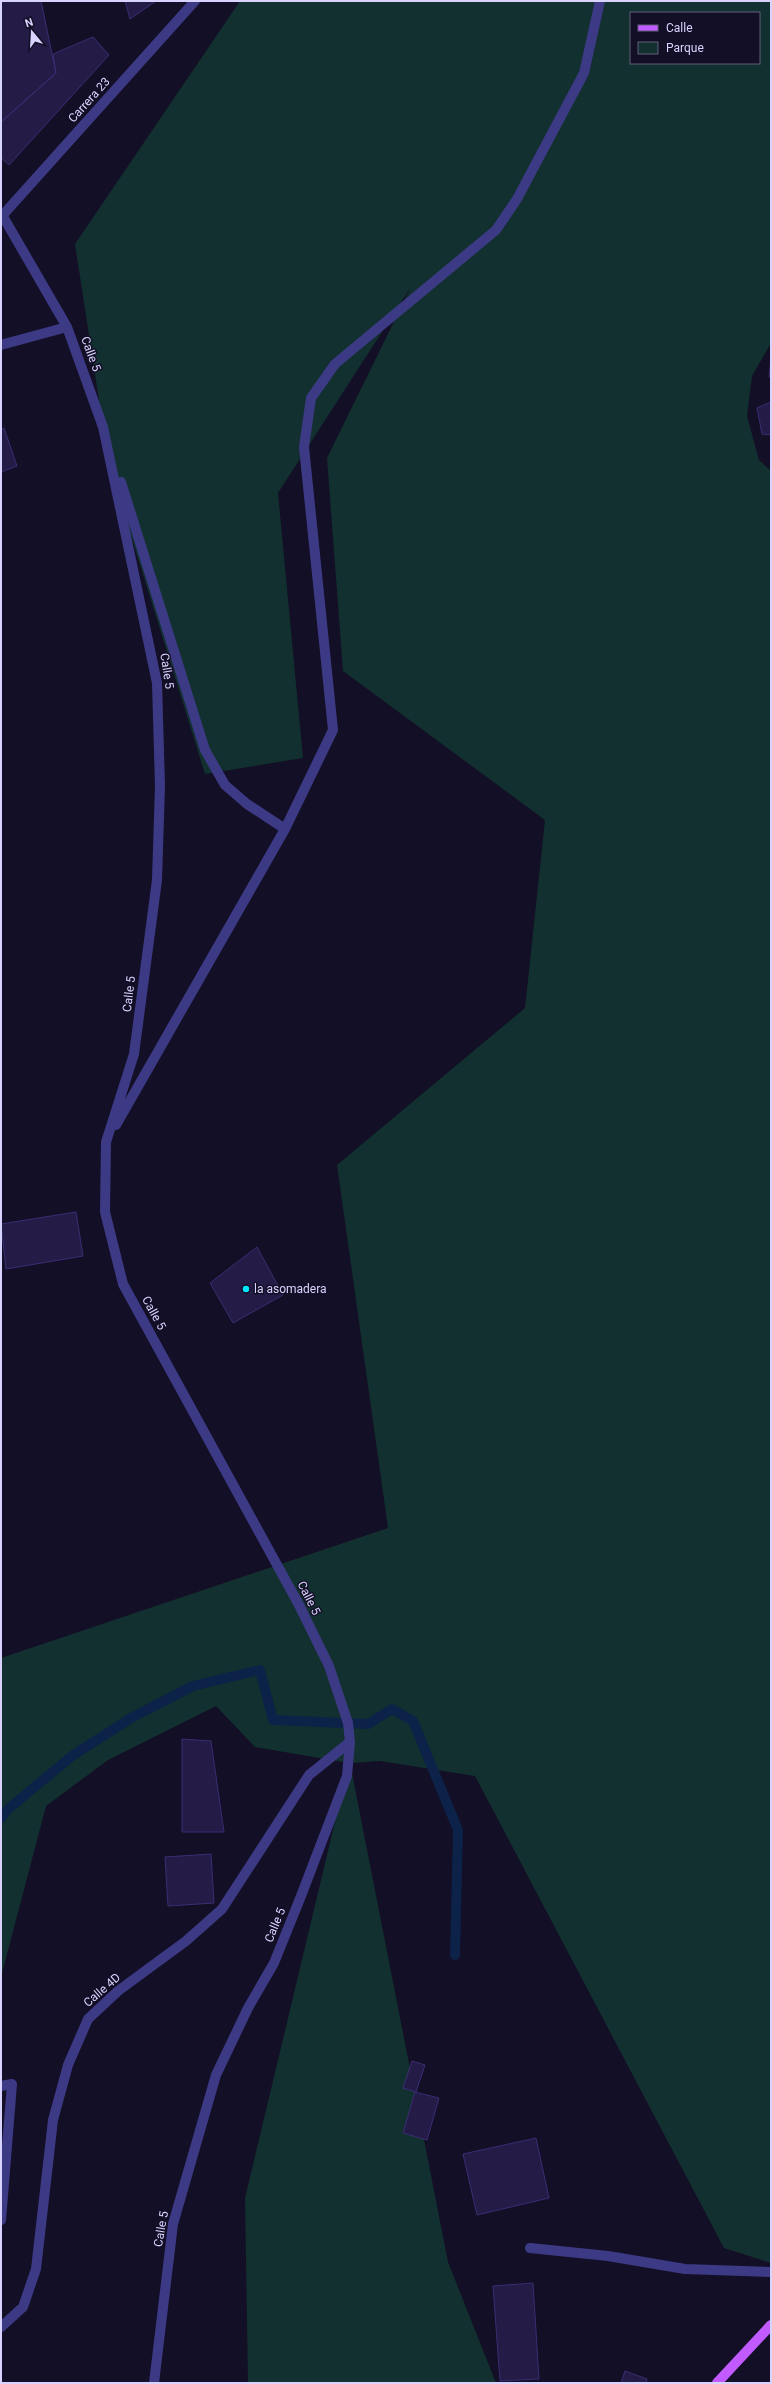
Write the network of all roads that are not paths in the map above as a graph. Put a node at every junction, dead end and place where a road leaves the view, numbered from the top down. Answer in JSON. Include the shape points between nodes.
{"nodes":[{"id":1,"x":196,"y":1,"type":"edge"},
{"id":2,"x":600,"y":1,"type":"edge"},
{"id":3,"x":2,"y":214,"type":"edge"},
{"id":4,"x":67,"y":327,"type":"junction"},
{"id":5,"x":1,"y":344,"type":"edge"},
{"id":6,"x":103,"y":427,"type":"junction"},
{"id":7,"x":285,"y":829,"type":"junction"},
{"id":8,"x":106,"y":1142,"type":"junction"},
{"id":9,"x":350,"y":1742,"type":"junction"},
{"id":10,"x":1,"y":2086,"type":"edge"},
{"id":11,"x":2,"y":2193,"type":"edge"},
{"id":12,"x":1,"y":2220,"type":"edge"},
{"id":13,"x":530,"y":2248,"type":"dead end"},
{"id":14,"x":771,"y":2272,"type":"edge"},
{"id":15,"x":771,"y":2325,"type":"edge"},
{"id":16,"x":1,"y":2327,"type":"edge"},
{"id":17,"x":154,"y":2383,"type":"edge"},
{"id":18,"x":717,"y":2383,"type":"edge"}],
"edges":[{"from":1,"to":3,"type":"street","name":"Carrera 23"},
{"from":2,"to":7,"type":"street","via":[[584,73],[517,199],[496,230],[335,364],[311,398],[304,448],[334,730]]},
{"from":3,"to":4,"type":"street","name":"Calle 5"},
{"from":4,"to":5,"type":"street"},
{"from":4,"to":6,"type":"street","name":"Calle 5"},
{"from":6,"to":7,"type":"street","via":[[205,750],[225,785],[247,804]]},
{"from":6,"to":8,"type":"street","name":"Calle 5","via":[[157,683],[160,786],[157,880],[134,1054]]},
{"from":7,"to":8,"type":"street"},
{"from":8,"to":9,"type":"street","name":"Calle 5","via":[[105,1212],[123,1284],[299,1605],[329,1666],[348,1723]]},
{"from":9,"to":16,"type":"street","name":"Calle 4D","via":[[309,1775],[222,1909],[186,1942],[118,1991],[88,2019],[68,2065],[53,2120],[36,2269],[23,2307]]},
{"from":9,"to":17,"type":"street","name":"Calle 5","via":[[347,1776],[301,1896],[274,1963],[248,2008],[216,2075],[173,2224]]},
{"from":10,"to":11,"type":"street","via":[[12,2084]]},
{"from":11,"to":12,"type":"street"},
{"from":13,"to":14,"type":"street","via":[[608,2256],[685,2269]]},
{"from":15,"to":18,"type":"main road"}]}
